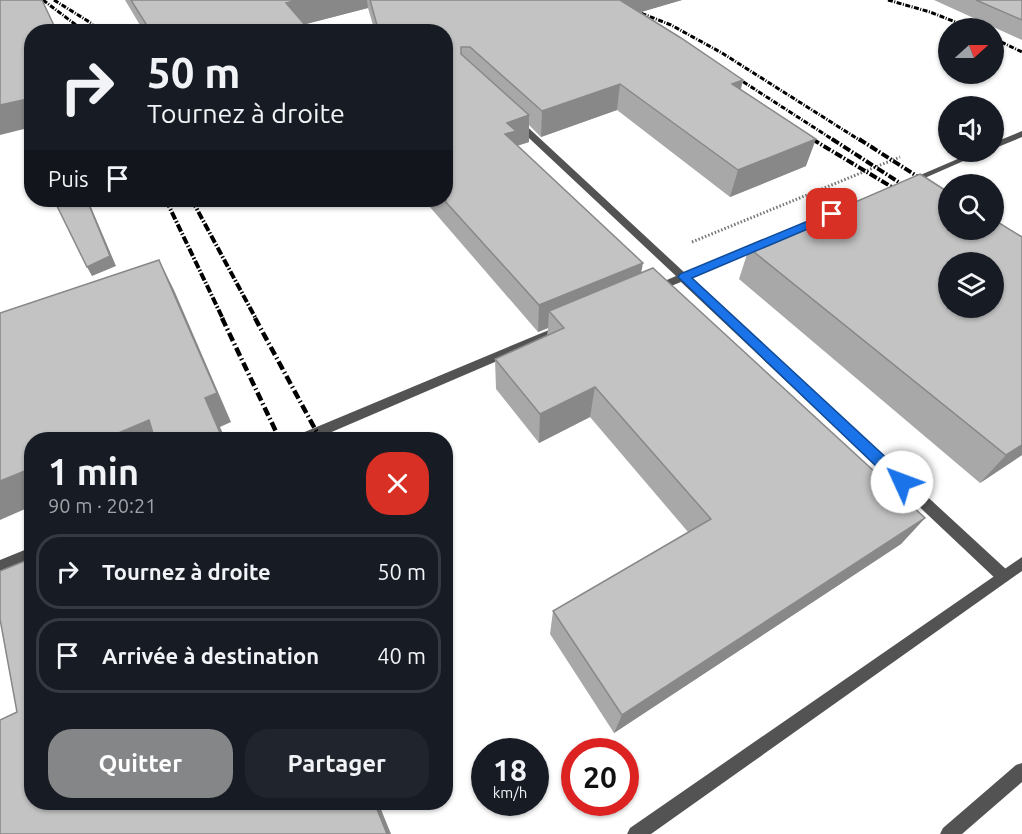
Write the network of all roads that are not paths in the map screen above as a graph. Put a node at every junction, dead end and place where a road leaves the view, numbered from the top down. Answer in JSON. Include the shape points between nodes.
{"nodes":[{"id":1,"x":511,"y":116,"type":"edge"},
{"id":2,"x":1022,"y":134,"type":"edge"},
{"id":3,"x":1004,"y":141,"type":"edge"},
{"id":4,"x":956,"y":162,"type":"edge"},
{"id":5,"x":894,"y":188,"type":"edge"},
{"id":6,"x":772,"y":240,"type":"edge"},
{"id":7,"x":684,"y":277,"type":"junction"},
{"id":8,"x":651,"y":291,"type":"edge"},
{"id":9,"x":574,"y":323,"type":"edge"},
{"id":10,"x":318,"y":432,"type":"edge"},
{"id":11,"x":24,"y":556,"type":"edge"},
{"id":12,"x":1022,"y":563,"type":"edge"},
{"id":13,"x":0,"y":566,"type":"edge"},
{"id":14,"x":1002,"y":576,"type":"junction"},
{"id":15,"x":1022,"y":771,"type":"edge"},
{"id":16,"x":636,"y":834,"type":"edge"},
{"id":17,"x":949,"y":834,"type":"edge"}],
"edges":[{"from":1,"to":7,"type":"street"},
{"from":2,"to":3,"type":"street"},
{"from":4,"to":5,"type":"street"},
{"from":6,"to":7,"type":"street"},
{"from":7,"to":8,"type":"street"},
{"from":7,"to":14,"type":"street"},
{"from":9,"to":10,"type":"street"},
{"from":11,"to":13,"type":"street"},
{"from":12,"to":14,"type":"street"},
{"from":14,"to":16,"type":"street"},
{"from":15,"to":17,"type":"street"}]}
